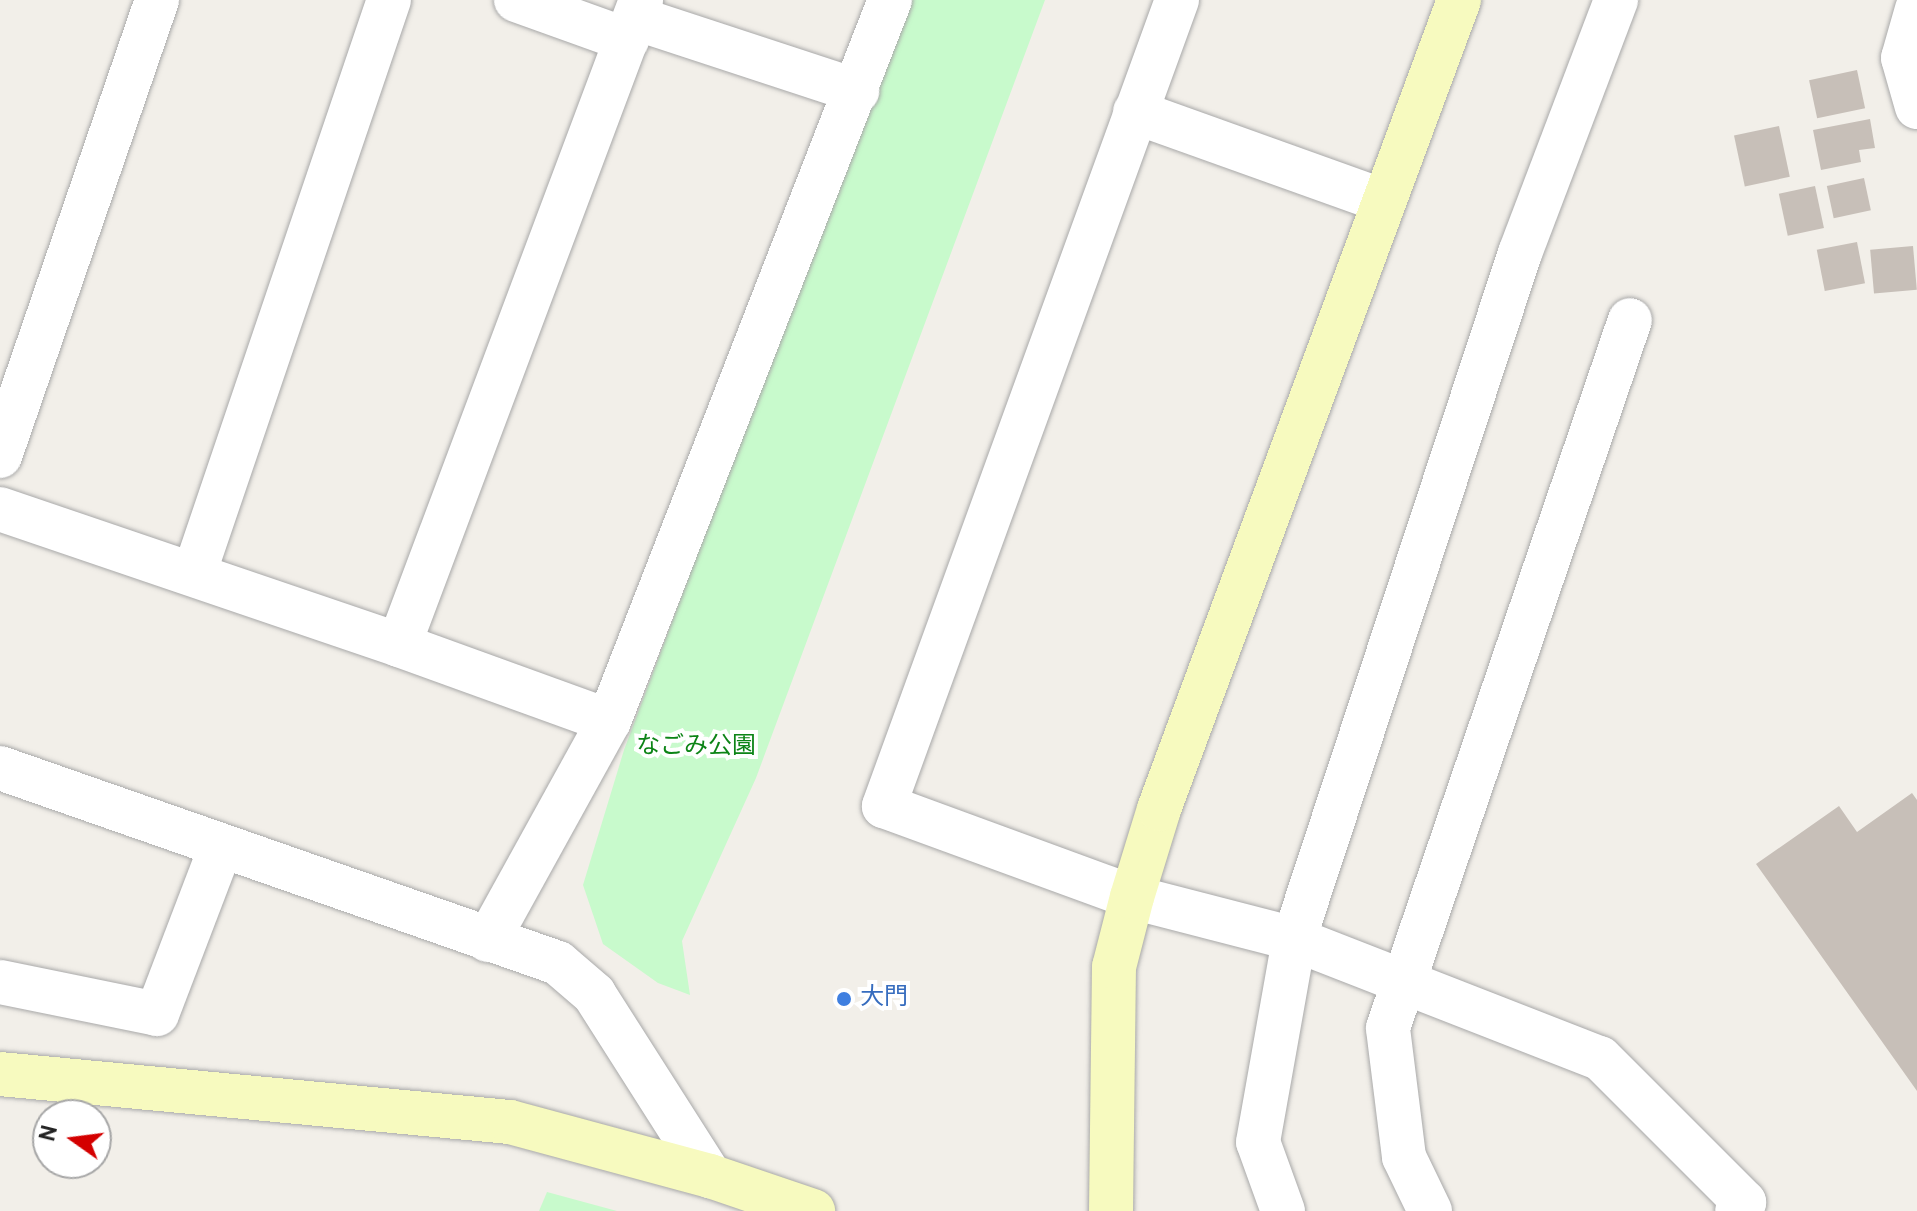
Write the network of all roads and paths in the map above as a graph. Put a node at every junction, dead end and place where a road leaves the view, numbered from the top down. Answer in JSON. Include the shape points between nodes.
{"nodes":[{"id":1,"x":157,"y":0,"type":"edge"},
{"id":2,"x":389,"y":0,"type":"edge"},
{"id":3,"x":516,"y":0,"type":"edge"},
{"id":4,"x":890,"y":0,"type":"edge"},
{"id":5,"x":1177,"y":0,"type":"edge"},
{"id":6,"x":1459,"y":0,"type":"edge"},
{"id":7,"x":1616,"y":0,"type":"edge"},
{"id":8,"x":1917,"y":9,"type":"edge"},
{"id":9,"x":634,"y":19,"type":"edge"},
{"id":10,"x":857,"y":91,"type":"junction"},
{"id":11,"x":1917,"y":107,"type":"edge"},
{"id":12,"x":1135,"y":112,"type":"junction"},
{"id":13,"x":1384,"y":201,"type":"junction"},
{"id":14,"x":1630,"y":320,"type":"dead end"},
{"id":15,"x":0,"y":456,"type":"edge"},
{"id":16,"x":0,"y":509,"type":"edge"},
{"id":17,"x":194,"y":574,"type":"junction"},
{"id":18,"x":399,"y":645,"type":"junction"},
{"id":19,"x":609,"y":721,"type":"junction"},
{"id":20,"x":0,"y":768,"type":"edge"},
{"id":21,"x":221,"y":846,"type":"junction"},
{"id":22,"x":1132,"y":897,"type":"junction"},
{"id":23,"x":1294,"y":939,"type":"junction"},
{"id":24,"x":488,"y":940,"type":"junction"},
{"id":25,"x":0,"y":982,"type":"edge"},
{"id":26,"x":1405,"y":982,"type":"junction"},
{"id":27,"x":0,"y":1074,"type":"edge"},
{"id":28,"x":710,"y":1176,"type":"junction"},
{"id":29,"x":813,"y":1211,"type":"edge"},
{"id":30,"x":1111,"y":1211,"type":"edge"},
{"id":31,"x":1283,"y":1211,"type":"edge"},
{"id":32,"x":1430,"y":1211,"type":"edge"},
{"id":33,"x":1737,"y":1211,"type":"edge"}],
"edges":[{"from":1,"to":15,"type":"street"},
{"from":2,"to":17,"type":"street"},
{"from":3,"to":9,"type":"street"},
{"from":4,"to":10,"type":"street"},
{"from":5,"to":12,"type":"street"},
{"from":6,"to":13,"type":"street"},
{"from":7,"to":23,"type":"street","via":[[1520,253]]},
{"from":8,"to":11,"type":"street","via":[[1903,58]]},
{"from":9,"to":10,"type":"street"},
{"from":9,"to":18,"type":"street"},
{"from":10,"to":19,"type":"street"},
{"from":12,"to":13,"type":"street"},
{"from":12,"to":22,"type":"street","via":[[884,806]]},
{"from":13,"to":22,"type":"street","via":[[1159,809]]},
{"from":14,"to":26,"type":"street"},
{"from":16,"to":17,"type":"street"},
{"from":17,"to":18,"type":"street"},
{"from":18,"to":19,"type":"street"},
{"from":19,"to":24,"type":"street"},
{"from":20,"to":21,"type":"street"},
{"from":21,"to":24,"type":"street"},
{"from":21,"to":25,"type":"street","via":[[157,1014]]},
{"from":22,"to":23,"type":"street"},
{"from":22,"to":30,"type":"street","via":[[1114,967]]},
{"from":23,"to":26,"type":"street"},
{"from":23,"to":31,"type":"street","via":[[1258,1142]]},
{"from":24,"to":28,"type":"street","via":[[558,963],[594,994]]},
{"from":26,"to":32,"type":"street","via":[[1388,1028],[1404,1157]]},
{"from":26,"to":33,"type":"street","via":[[1600,1058],[1744,1202]]},
{"from":27,"to":28,"type":"street","via":[[510,1122]]},
{"from":28,"to":29,"type":"street"}]}
